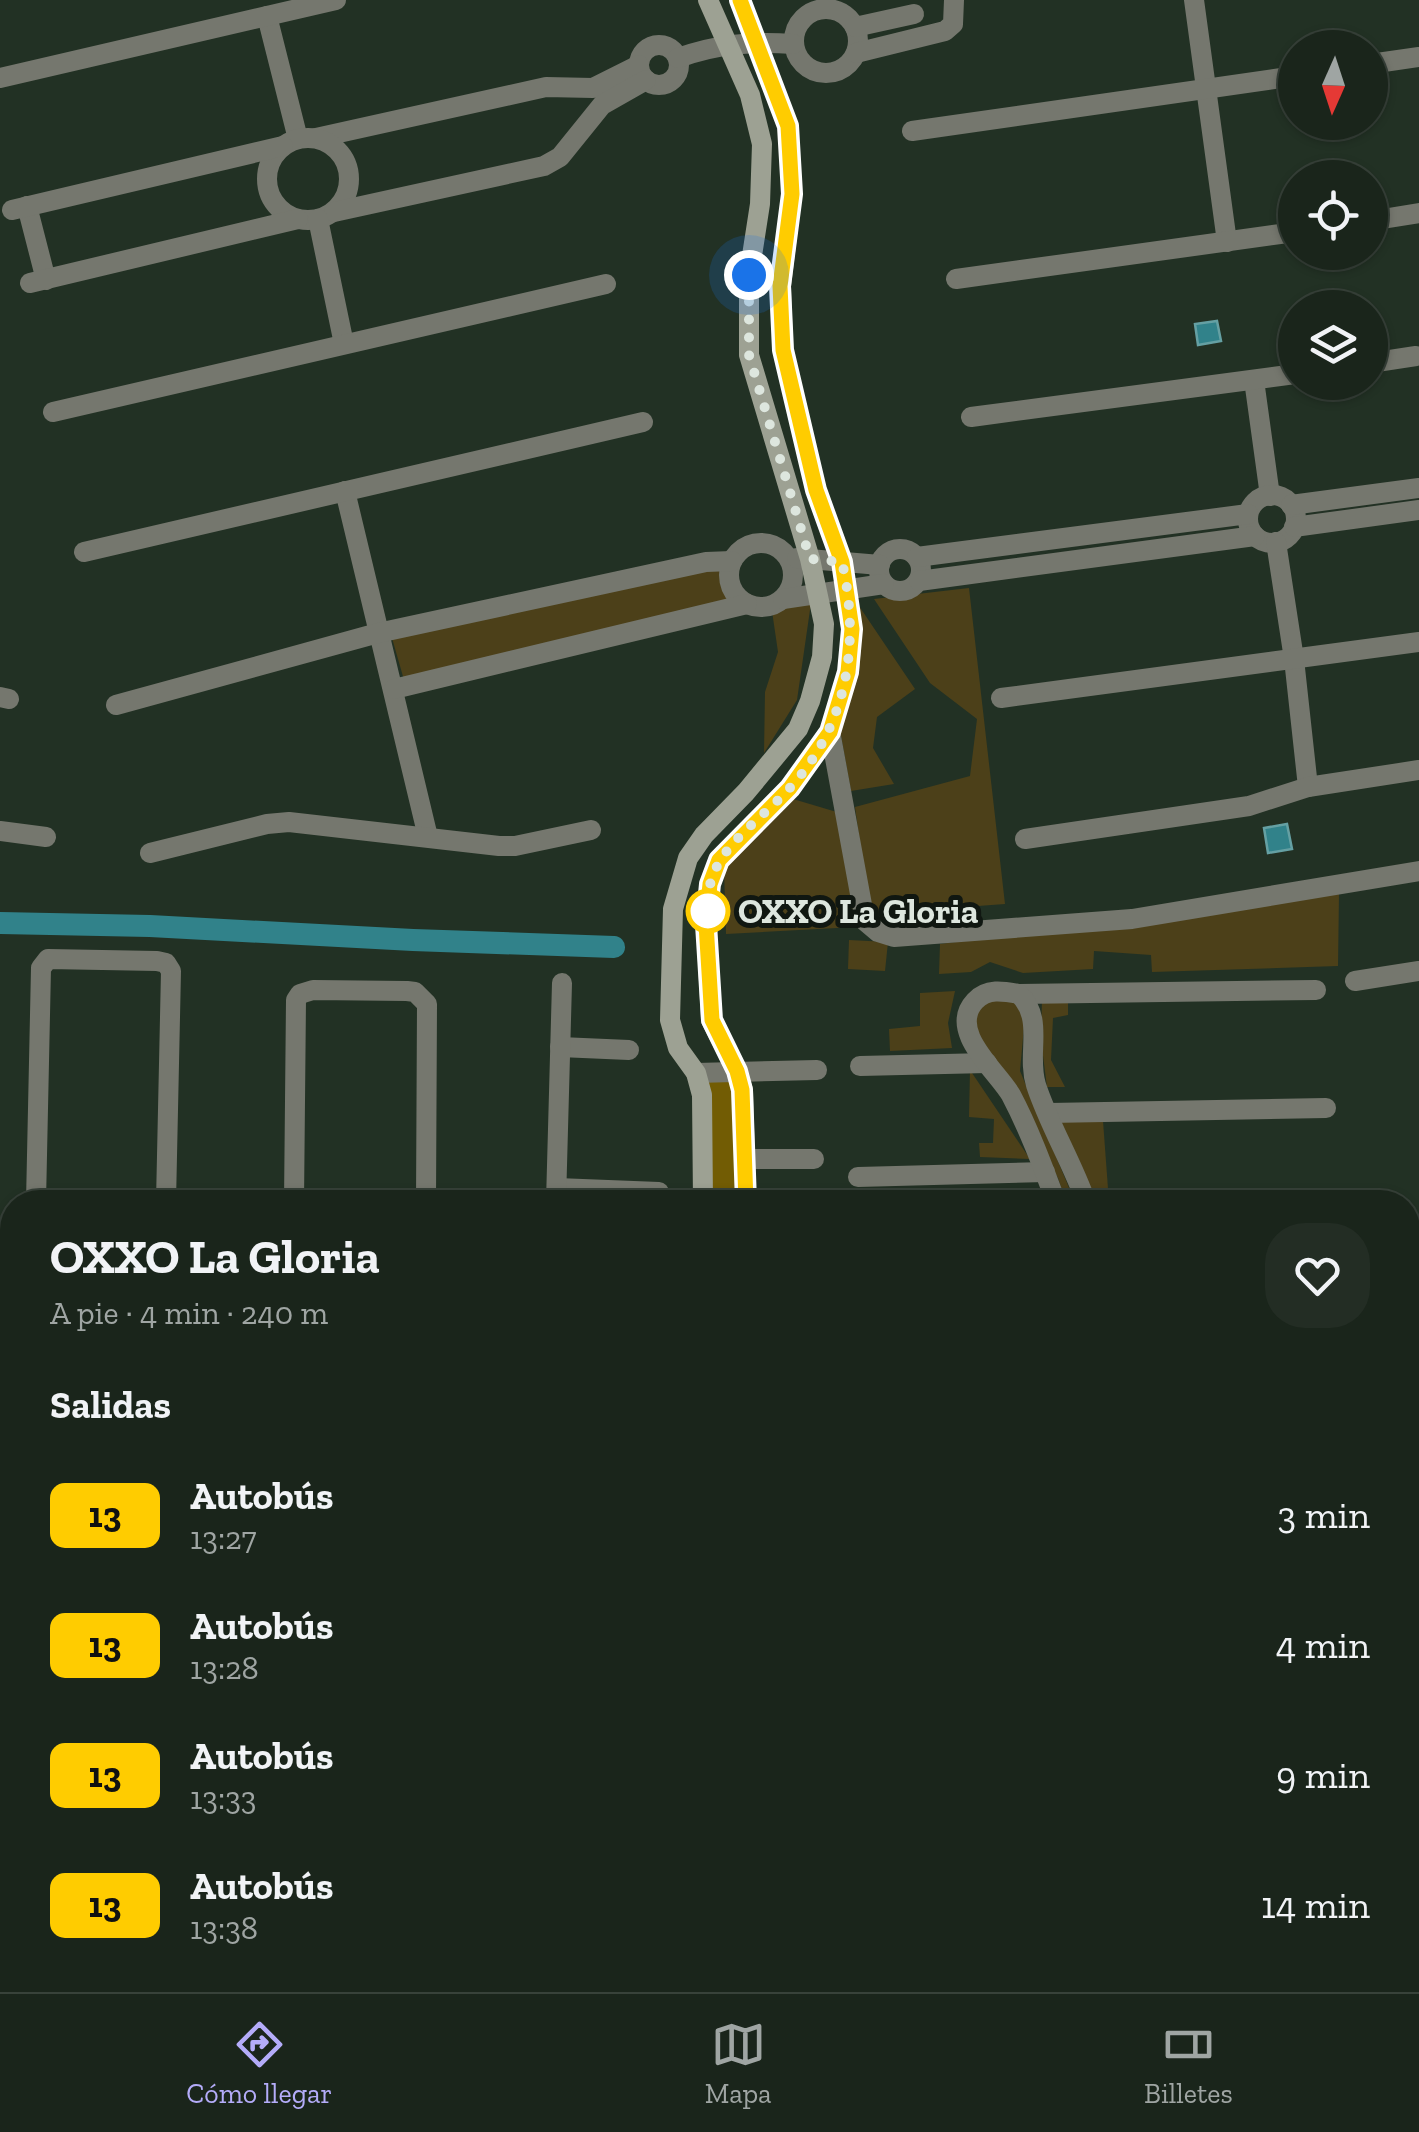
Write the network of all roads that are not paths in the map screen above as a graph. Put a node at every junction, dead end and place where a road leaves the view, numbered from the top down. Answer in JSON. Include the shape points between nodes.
{"nodes":[{"id":1,"x":336,"y":0,"type":"edge"},
{"id":2,"x":708,"y":0,"type":"edge"},
{"id":3,"x":740,"y":0,"type":"edge"},
{"id":4,"x":954,"y":0,"type":"edge"},
{"id":5,"x":1194,"y":0,"type":"edge"},
{"id":6,"x":913,"y":7,"type":"edge"},
{"id":7,"x":267,"y":16,"type":"junction"},
{"id":8,"x":855,"y":27,"type":"junction"},
{"id":9,"x":917,"y":38,"type":"junction"},
{"id":10,"x":755,"y":41,"type":"junction"},
{"id":11,"x":727,"y":44,"type":"junction"},
{"id":12,"x":793,"y":44,"type":"junction"},
{"id":13,"x":856,"y":54,"type":"junction"},
{"id":14,"x":1419,"y":57,"type":"edge"},
{"id":15,"x":678,"y":58,"type":"junction"},
{"id":16,"x":1388,"y":61,"type":"edge"},
{"id":17,"x":643,"y":73,"type":"junction"},
{"id":18,"x":0,"y":78,"type":"edge"},
{"id":19,"x":1278,"y":79,"type":"edge"},
{"id":20,"x":1206,"y":90,"type":"junction"},
{"id":21,"x":597,"y":96,"type":"junction"},
{"id":22,"x":912,"y":130,"type":"dead end"},
{"id":23,"x":299,"y":141,"type":"junction"},
{"id":24,"x":1419,"y":213,"type":"edge"},
{"id":25,"x":317,"y":217,"type":"junction"},
{"id":26,"x":1388,"y":217,"type":"edge"},
{"id":27,"x":1278,"y":234,"type":"edge"},
{"id":28,"x":1227,"y":242,"type":"junction"},
{"id":29,"x":956,"y":279,"type":"dead end"},
{"id":30,"x":606,"y":284,"type":"dead end"},
{"id":31,"x":344,"y":344,"type":"junction"},
{"id":32,"x":1416,"y":356,"type":"dead end"},
{"id":33,"x":1388,"y":360,"type":"edge"},
{"id":34,"x":1278,"y":376,"type":"edge"},
{"id":35,"x":1254,"y":380,"type":"junction"},
{"id":36,"x":53,"y":412,"type":"dead end"},
{"id":37,"x":972,"y":417,"type":"dead end"},
{"id":38,"x":643,"y":422,"type":"dead end"},
{"id":39,"x":1419,"y":488,"type":"edge"},
{"id":40,"x":345,"y":491,"type":"junction"},
{"id":41,"x":1270,"y":496,"type":"junction"},
{"id":42,"x":1419,"y":510,"type":"edge"},
{"id":43,"x":1248,"y":514,"type":"junction"},
{"id":44,"x":1292,"y":516,"type":"junction"},
{"id":45,"x":1255,"y":536,"type":"junction"},
{"id":46,"x":1276,"y":542,"type":"junction"},
{"id":47,"x":84,"y":552,"type":"dead end"},
{"id":48,"x":788,"y":557,"type":"junction"},
{"id":49,"x":917,"y":558,"type":"junction"},
{"id":50,"x":810,"y":559,"type":"junction"},
{"id":51,"x":732,"y":562,"type":"junction"},
{"id":52,"x":842,"y":562,"type":"junction"},
{"id":53,"x":882,"y":574,"type":"junction"},
{"id":54,"x":919,"y":581,"type":"junction"},
{"id":55,"x":848,"y":589,"type":"junction"},
{"id":56,"x":818,"y":593,"type":"junction"},
{"id":57,"x":783,"y":599,"type":"junction"},
{"id":58,"x":748,"y":604,"type":"junction"},
{"id":59,"x":378,"y":633,"type":"junction"},
{"id":60,"x":1419,"y":642,"type":"edge"},
{"id":61,"x":1294,"y":659,"type":"junction"},
{"id":62,"x":394,"y":689,"type":"junction"},
{"id":63,"x":1002,"y":698,"type":"dead end"},
{"id":64,"x":116,"y":705,"type":"dead end"},
{"id":65,"x":830,"y":732,"type":"junction"},
{"id":66,"x":1419,"y":770,"type":"edge"},
{"id":67,"x":1308,"y":787,"type":"junction"},
{"id":68,"x":591,"y":830,"type":"dead end"},
{"id":69,"x":0,"y":831,"type":"edge"},
{"id":70,"x":428,"y":836,"type":"junction"},
{"id":71,"x":46,"y":838,"type":"dead end"},
{"id":72,"x":1025,"y":840,"type":"dead end"},
{"id":73,"x":150,"y":853,"type":"dead end"},
{"id":74,"x":1419,"y":871,"type":"edge"},
{"id":75,"x":1419,"y":971,"type":"edge"},
{"id":76,"x":1355,"y":981,"type":"dead end"},
{"id":77,"x":562,"y":983,"type":"dead end"},
{"id":78,"x":1316,"y":990,"type":"dead end"},
{"id":79,"x":1019,"y":994,"type":"junction"},
{"id":80,"x":560,"y":1047,"type":"junction"},
{"id":81,"x":629,"y":1050,"type":"dead end"},
{"id":82,"x":987,"y":1063,"type":"junction"},
{"id":83,"x":860,"y":1066,"type":"dead end"},
{"id":84,"x":817,"y":1070,"type":"dead end"},
{"id":85,"x":737,"y":1071,"type":"junction"},
{"id":86,"x":696,"y":1072,"type":"junction"},
{"id":87,"x":1326,"y":1108,"type":"dead end"},
{"id":88,"x":1049,"y":1113,"type":"junction"},
{"id":89,"x":745,"y":1159,"type":"junction"},
{"id":90,"x":814,"y":1159,"type":"dead end"},
{"id":91,"x":1045,"y":1172,"type":"junction"},
{"id":92,"x":858,"y":1176,"type":"dead end"},
{"id":93,"x":36,"y":1190,"type":"edge"},
{"id":94,"x":166,"y":1190,"type":"edge"},
{"id":95,"x":294,"y":1190,"type":"edge"},
{"id":96,"x":426,"y":1190,"type":"edge"},
{"id":97,"x":556,"y":1190,"type":"edge"},
{"id":98,"x":703,"y":1190,"type":"edge"},
{"id":99,"x":746,"y":1190,"type":"edge"},
{"id":100,"x":1052,"y":1190,"type":"edge"},
{"id":101,"x":1081,"y":1190,"type":"edge"}],
"edges":[{"from":1,"to":7,"type":"street"},
{"from":2,"to":11,"type":"street"},
{"from":3,"to":10,"type":"street"},
{"from":4,"to":9,"type":"street","via":[[950,28]]},
{"from":5,"to":20,"type":"street"},
{"from":6,"to":8,"type":"street"},
{"from":6,"to":9,"type":"street"},
{"from":7,"to":18,"type":"street"},
{"from":7,"to":23,"type":"street"},
{"from":8,"to":12,"type":"street","via":[[848,16],[824,8],[802,19]]},
{"from":8,"to":13,"type":"street"},
{"from":9,"to":13,"type":"street"},
{"from":10,"to":11,"type":"street"},
{"from":10,"to":12,"type":"street"},
{"from":10,"to":52,"type":"street","via":[[790,144],[792,194],[780,286],[783,350],[816,490]]},
{"from":11,"to":15,"type":"street"},
{"from":11,"to":50,"type":"street","via":[[762,144],[749,355]]},
{"from":12,"to":13,"type":"street","via":[[804,64],[826,74]]},
{"from":14,"to":16,"type":"street"},
{"from":15,"to":17,"type":"street","via":[[674,80],[661,85]]},
{"from":15,"to":17,"type":"street","via":[[657,45],[644,52]]},
{"from":17,"to":21,"type":"street"},
{"from":19,"to":20,"type":"street"},
{"from":20,"to":22,"type":"street"},
{"from":20,"to":28,"type":"street"},
{"from":21,"to":23,"type":"street","via":[[546,87]]},
{"from":21,"to":25,"type":"street","via":[[560,157],[544,166]]},
{"from":23,"to":25,"type":"street","via":[[272,160],[270,196],[282,211]]},
{"from":23,"to":25,"type":"street","via":[[331,144],[349,170],[344,200]]},
{"from":23,"to":25,"type":"street","via":[[20,208],[38,282]]},
{"from":24,"to":26,"type":"street"},
{"from":25,"to":31,"type":"street"},
{"from":27,"to":28,"type":"street"},
{"from":28,"to":29,"type":"street"},
{"from":30,"to":31,"type":"street"},
{"from":31,"to":36,"type":"street"},
{"from":32,"to":33,"type":"street"},
{"from":34,"to":35,"type":"street"},
{"from":35,"to":37,"type":"street"},
{"from":35,"to":41,"type":"street"},
{"from":38,"to":40,"type":"street"},
{"from":39,"to":44,"type":"street"},
{"from":40,"to":47,"type":"street"},
{"from":40,"to":59,"type":"street"},
{"from":41,"to":43,"type":"street"},
{"from":41,"to":44,"type":"street","via":[[1285,500]]},
{"from":42,"to":44,"type":"street"},
{"from":43,"to":45,"type":"street"},
{"from":43,"to":49,"type":"street"},
{"from":44,"to":46,"type":"street","via":[[1290,534]]},
{"from":45,"to":46,"type":"street"},
{"from":45,"to":54,"type":"street"},
{"from":46,"to":61,"type":"street"},
{"from":48,"to":50,"type":"street"},
{"from":48,"to":51,"type":"street","via":[[766,543],[753,544]]},
{"from":48,"to":57,"type":"street","via":[[794,574]]},
{"from":49,"to":53,"type":"street","via":[[896,550],[883,558]]},
{"from":49,"to":54,"type":"street"},
{"from":50,"to":52,"type":"street"},
{"from":50,"to":56,"type":"street"},
{"from":51,"to":58,"type":"street","via":[[731,586]]},
{"from":51,"to":59,"type":"street","via":[[703,562]]},
{"from":52,"to":53,"type":"street"},
{"from":52,"to":55,"type":"street"},
{"from":53,"to":54,"type":"street","via":[[895,591]]},
{"from":53,"to":55,"type":"street"},
{"from":55,"to":56,"type":"street"},
{"from":55,"to":65,"type":"street","via":[[848,672]]},
{"from":56,"to":57,"type":"street"},
{"from":56,"to":86,"type":"street","via":[[822,657],[798,729],[704,834],[678,887],[670,1020],[678,1048]]},
{"from":57,"to":58,"type":"street"},
{"from":58,"to":62,"type":"street"},
{"from":59,"to":62,"type":"street"},
{"from":59,"to":64,"type":"street"},
{"from":60,"to":61,"type":"street"},
{"from":61,"to":63,"type":"street"},
{"from":61,"to":67,"type":"street"},
{"from":62,"to":70,"type":"street"},
{"from":65,"to":74,"type":"street","via":[[865,921],[894,937],[1132,919]]},
{"from":65,"to":85,"type":"street","via":[[790,788],[719,860],[710,884],[712,1020]]},
{"from":66,"to":67,"type":"street"},
{"from":67,"to":72,"type":"street","via":[[1249,806]]},
{"from":68,"to":70,"type":"street","via":[[515,846]]},
{"from":69,"to":71,"type":"street"},
{"from":70,"to":73,"type":"street","via":[[289,822]]},
{"from":75,"to":76,"type":"street"},
{"from":77,"to":80,"type":"street"},
{"from":78,"to":79,"type":"street"},
{"from":79,"to":82,"type":"street","via":[[985,994],[972,1006],[971,1040]]},
{"from":79,"to":88,"type":"street","via":[[1034,1021],[1032,1060]]},
{"from":80,"to":81,"type":"street"},
{"from":80,"to":97,"type":"street"},
{"from":82,"to":83,"type":"street"},
{"from":82,"to":91,"type":"street","via":[[1010,1094]]},
{"from":84,"to":85,"type":"street"},
{"from":85,"to":86,"type":"street"},
{"from":85,"to":89,"type":"street"},
{"from":86,"to":98,"type":"street"},
{"from":87,"to":88,"type":"street"},
{"from":88,"to":101,"type":"street"},
{"from":89,"to":90,"type":"street"},
{"from":89,"to":99,"type":"street"},
{"from":91,"to":92,"type":"street"},
{"from":91,"to":100,"type":"street"},
{"from":93,"to":94,"type":"street","via":[[40,968],[44,961],[157,960],[171,971]]},
{"from":95,"to":96,"type":"street","via":[[296,1000],[313,990],[407,991],[423,998]]}]}
